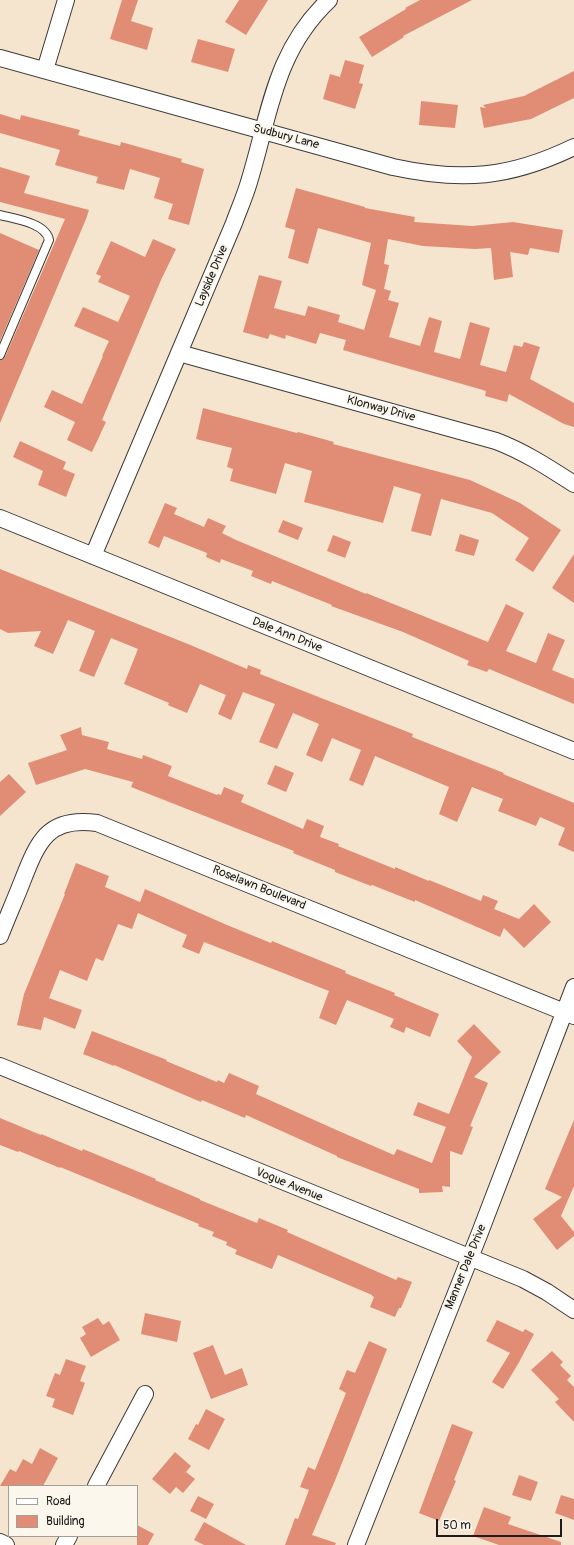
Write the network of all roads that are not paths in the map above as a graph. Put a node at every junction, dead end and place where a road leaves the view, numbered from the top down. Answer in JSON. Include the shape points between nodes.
{"nodes":[{"id":1,"x":66,"y":0,"type":"edge"},
{"id":2,"x":329,"y":0,"type":"edge"},
{"id":3,"x":0,"y":58,"type":"edge"},
{"id":4,"x":45,"y":70,"type":"junction"},
{"id":5,"x":262,"y":130,"type":"junction"},
{"id":6,"x":574,"y":147,"type":"edge"},
{"id":7,"x":0,"y":215,"type":"edge"},
{"id":8,"x":179,"y":354,"type":"junction"},
{"id":9,"x":0,"y":355,"type":"edge"},
{"id":10,"x":574,"y":484,"type":"edge"},
{"id":11,"x":0,"y":518,"type":"edge"},
{"id":12,"x":93,"y":556,"type":"junction"},
{"id":13,"x":574,"y":751,"type":"edge"},
{"id":14,"x":0,"y":936,"type":"edge"},
{"id":15,"x":574,"y":988,"type":"edge"},
{"id":16,"x":569,"y":1014,"type":"edge"},
{"id":17,"x":0,"y":1066,"type":"edge"},
{"id":18,"x":469,"y":1258,"type":"junction"},
{"id":19,"x":574,"y":1310,"type":"edge"},
{"id":20,"x":145,"y":1394,"type":"dead end"},
{"id":21,"x":97,"y":1485,"type":"edge"},
{"id":22,"x":0,"y":1542,"type":"edge"},
{"id":23,"x":360,"y":1544,"type":"edge"},
{"id":24,"x":6,"y":1545,"type":"edge"}],
"edges":[{"from":1,"to":4,"type":"street"},
{"from":2,"to":5,"type":"street","name":"Layside Drive","via":[[307,23],[291,48],[279,75]]},
{"from":3,"to":4,"type":"street","name":"Sudbury Lane"},
{"from":4,"to":5,"type":"street","name":"Sudbury Lane"},
{"from":5,"to":6,"type":"street","name":"Sudbury Lane","via":[[393,167],[446,176],[504,172],[535,164]]},
{"from":5,"to":8,"type":"street","name":"Layside Drive","via":[[249,182]]},
{"from":7,"to":9,"type":"lane","via":[[39,227],[48,235],[48,240]]},
{"from":8,"to":10,"type":"street","name":"Klonway Drive","via":[[496,441],[532,457]]},
{"from":8,"to":12,"type":"street","name":"Layside Drive"},
{"from":11,"to":12,"type":"street","name":"Dale Ann Drive"},
{"from":12,"to":13,"type":"street","name":"Dale Ann Drive"},
{"from":14,"to":16,"type":"street","name":"Roselawn Boulevard","via":[[42,839],[66,823],[97,823]]},
{"from":15,"to":16,"type":"street","name":"Manner Dale Drive"},
{"from":16,"to":18,"type":"street","name":"Manner Dale Drive"},
{"from":17,"to":18,"type":"street","name":"Vogue Avenue"},
{"from":18,"to":19,"type":"street","name":"Vogue Avenue","via":[[523,1279]]},
{"from":18,"to":23,"type":"street","name":"Manner Dale Drive"},
{"from":20,"to":21,"type":"street"},
{"from":22,"to":24,"type":"street"}]}
